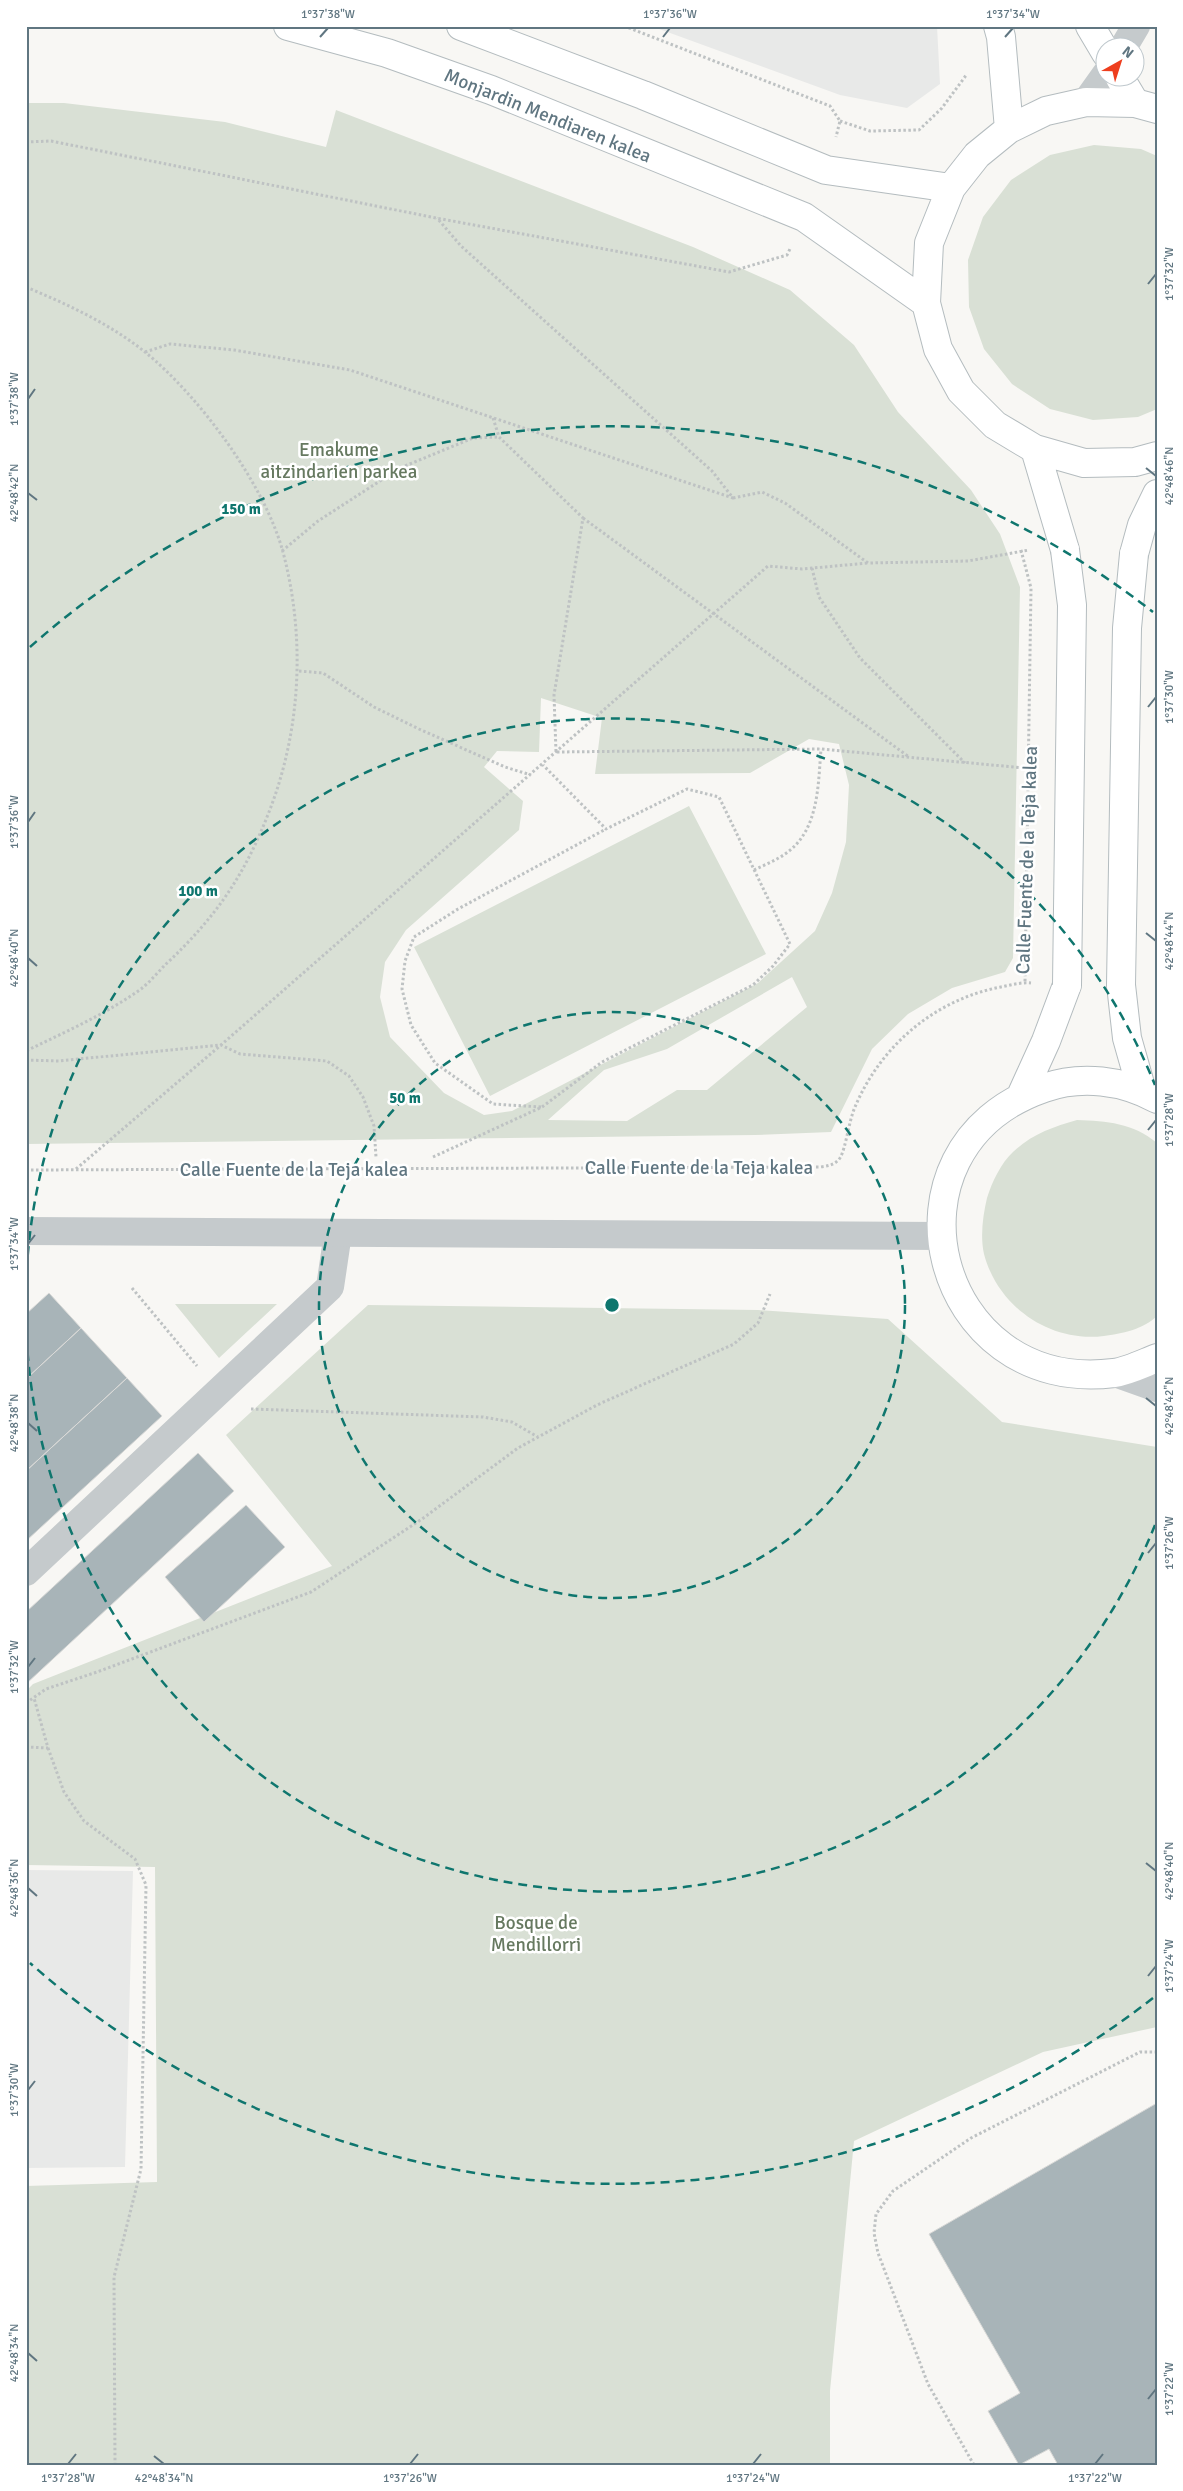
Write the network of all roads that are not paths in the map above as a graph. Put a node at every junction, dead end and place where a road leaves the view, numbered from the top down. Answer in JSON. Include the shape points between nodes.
{"nodes":[{"id":1,"x":288,"y":26,"type":"edge"},
{"id":2,"x":461,"y":26,"type":"edge"},
{"id":3,"x":998,"y":26,"type":"edge"},
{"id":4,"x":1090,"y":26,"type":"edge"},
{"id":5,"x":1136,"y":26,"type":"edge"},
{"id":6,"x":1097,"y":38,"type":"edge"},
{"id":7,"x":1129,"y":38,"type":"edge"},
{"id":8,"x":1096,"y":88,"type":"edge"},
{"id":9,"x":1129,"y":88,"type":"edge"},
{"id":10,"x":1086,"y":102,"type":"junction"},
{"id":11,"x":1146,"y":106,"type":"edge"},
{"id":12,"x":1010,"y":129,"type":"junction"},
{"id":13,"x":951,"y":188,"type":"junction"},
{"id":14,"x":926,"y":303,"type":"junction"},
{"id":15,"x":1035,"y":449,"type":"junction"},
{"id":16,"x":1157,"y":456,"type":"edge"},
{"id":17,"x":1157,"y":494,"type":"edge"},
{"id":18,"x":1149,"y":1095,"type":"edge"},
{"id":19,"x":1020,"y":1096,"type":"junction"},
{"id":20,"x":26,"y":1231,"type":"edge"},
{"id":21,"x":338,"y":1233,"type":"junction"},
{"id":22,"x":941,"y":1236,"type":"junction"},
{"id":23,"x":1157,"y":1358,"type":"edge"},
{"id":24,"x":1115,"y":1373,"type":"junction"},
{"id":25,"x":1157,"y":1388,"type":"edge"},
{"id":26,"x":26,"y":1572,"type":"edge"}],
"edges":[{"from":1,"to":14,"type":"main road","name":"Monjardin Mendiaren kalea","via":[[386,53],[491,90],[804,217]]},
{"from":2,"to":13,"type":"main road","via":[[643,95],[826,170]]},
{"from":3,"to":12,"type":"main road"},
{"from":4,"to":6,"type":"main road"},
{"from":5,"to":7,"type":"street"},
{"from":8,"to":10,"type":"street"},
{"from":9,"to":11,"type":"main road"},
{"from":10,"to":11,"type":"main road"},
{"from":10,"to":12,"type":"main road","via":[[1046,111]]},
{"from":12,"to":13,"type":"main road","via":[[977,155]]},
{"from":13,"to":14,"type":"main road","via":[[929,243]]},
{"from":14,"to":15,"type":"main road","via":[[938,349],[961,391],[995,425]]},
{"from":15,"to":16,"type":"main road","via":[[1084,463],[1135,462]]},
{"from":15,"to":19,"type":"main road","bridge":true,"via":[[1065,550],[1072,605],[1067,985]]},
{"from":17,"to":18,"type":"main road","bridge":true,"via":[[1142,525],[1134,554],[1128,628],[1121,985],[1127,1038]]},
{"from":18,"to":19,"type":"main road","via":[[1101,1080],[1060,1083]]},
{"from":19,"to":22,"type":"main road","via":[[986,1121],[960,1154],[944,1194]]},
{"from":20,"to":21,"type":"street"},
{"from":21,"to":22,"type":"street"},
{"from":21,"to":26,"type":"street","via":[[330,1287]]},
{"from":22,"to":24,"type":"main road","via":[[952,1284],[979,1326],[1018,1357],[1065,1373]]},
{"from":23,"to":24,"type":"main road"},
{"from":24,"to":25,"type":"street"}]}
